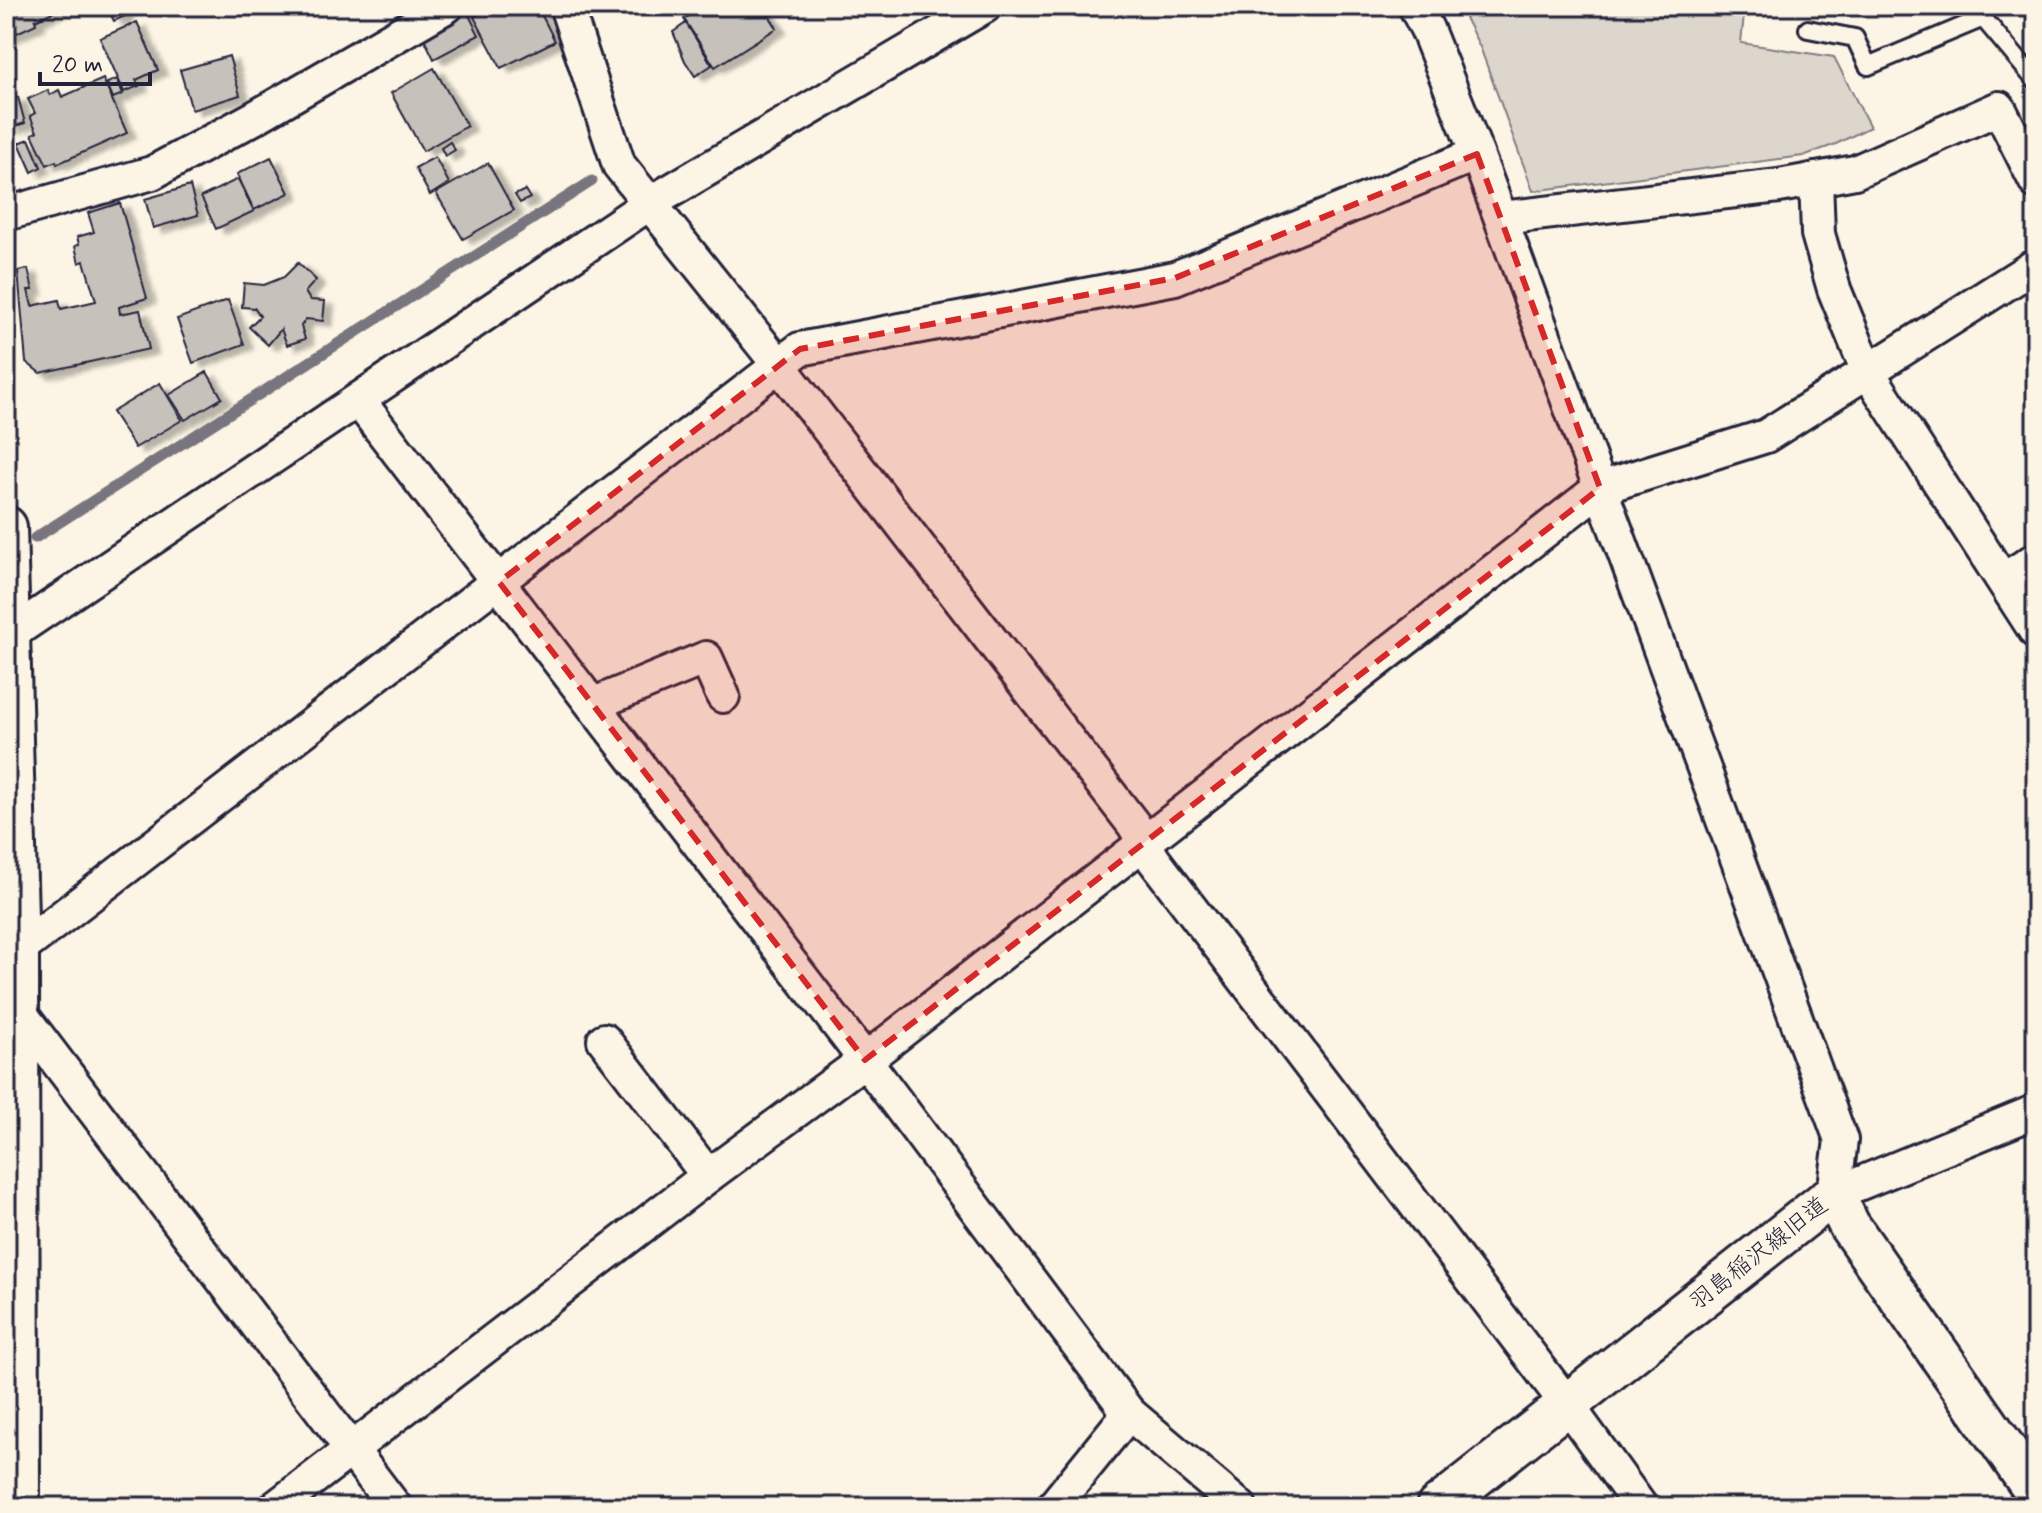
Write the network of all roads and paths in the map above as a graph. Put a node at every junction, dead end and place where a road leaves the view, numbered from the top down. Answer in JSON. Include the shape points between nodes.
{"nodes":[{"id":1,"x":447,"y":6,"type":"edge"},
{"id":2,"x":566,"y":6,"type":"edge"},
{"id":3,"x":985,"y":6,"type":"edge"},
{"id":4,"x":1415,"y":6,"type":"edge"},
{"id":5,"x":1808,"y":29,"type":"dead end"},
{"id":6,"x":2036,"y":81,"type":"edge"},
{"id":7,"x":1477,"y":154,"type":"junction"},
{"id":8,"x":1816,"y":179,"type":"junction"},
{"id":9,"x":2036,"y":182,"type":"edge"},
{"id":10,"x":650,"y":203,"type":"junction"},
{"id":11,"x":6,"y":214,"type":"edge"},
{"id":12,"x":1501,"y":218,"type":"junction"},
{"id":13,"x":2036,"y":265,"type":"edge"},
{"id":14,"x":778,"y":364,"type":"junction"},
{"id":15,"x":1868,"y":372,"type":"junction"},
{"id":16,"x":359,"y":401,"type":"junction"},
{"id":17,"x":1600,"y":488,"type":"junction"},
{"id":18,"x":6,"y":527,"type":"edge"},
{"id":19,"x":2036,"y":559,"type":"edge"},
{"id":20,"x":2003,"y":580,"type":"junction"},
{"id":21,"x":499,"y":582,"type":"junction"},
{"id":22,"x":2036,"y":632,"type":"edge"},
{"id":23,"x":8,"y":636,"type":"edge"},
{"id":24,"x":723,"y":696,"type":"dead end"},
{"id":25,"x":594,"y":704,"type":"junction"},
{"id":26,"x":1144,"y":844,"type":"junction"},
{"id":27,"x":12,"y":956,"type":"edge"},
{"id":28,"x":18,"y":1010,"type":"junction"},
{"id":29,"x":604,"y":1040,"type":"dead end"},
{"id":30,"x":865,"y":1060,"type":"junction"},
{"id":31,"x":2036,"y":1111,"type":"edge"},
{"id":32,"x":12,"y":1155,"type":"edge"},
{"id":33,"x":708,"y":1176,"type":"junction"},
{"id":34,"x":1834,"y":1194,"type":"junction"},
{"id":35,"x":1566,"y":1403,"type":"junction"},
{"id":36,"x":1129,"y":1413,"type":"junction"},
{"id":37,"x":351,"y":1450,"type":"junction"},
{"id":38,"x":2036,"y":1493,"type":"edge"},
{"id":39,"x":19,"y":1507,"type":"edge"},
{"id":40,"x":276,"y":1507,"type":"edge"},
{"id":41,"x":395,"y":1507,"type":"edge"},
{"id":42,"x":1053,"y":1507,"type":"edge"},
{"id":43,"x":1240,"y":1507,"type":"edge"},
{"id":44,"x":1437,"y":1507,"type":"edge"},
{"id":45,"x":1641,"y":1507,"type":"edge"}],
"edges":[{"from":1,"to":11,"type":"street","via":[[152,173]]},
{"from":2,"to":10,"type":"street","via":[[619,165]]},
{"from":3,"to":10,"type":"street"},
{"from":4,"to":7,"type":"street"},
{"from":5,"to":6,"type":"lane","via":[[1855,38],[1868,66],[1983,18]]},
{"from":7,"to":12,"type":"street"},
{"from":7,"to":14,"type":"street","via":[[1175,278],[800,349]]},
{"from":8,"to":9,"type":"street","via":[[1855,172],[1999,108]]},
{"from":8,"to":12,"type":"street"},
{"from":8,"to":15,"type":"street","via":[[1828,220],[1818,234]]},
{"from":10,"to":14,"type":"street"},
{"from":10,"to":16,"type":"street"},
{"from":12,"to":17,"type":"street"},
{"from":13,"to":15,"type":"street"},
{"from":14,"to":21,"type":"street"},
{"from":14,"to":26,"type":"street"},
{"from":15,"to":17,"type":"street","via":[[1766,436]]},
{"from":15,"to":20,"type":"street"},
{"from":16,"to":21,"type":"street"},
{"from":16,"to":23,"type":"street"},
{"from":17,"to":26,"type":"street"},
{"from":17,"to":34,"type":"street","via":[[1841,1140]]},
{"from":18,"to":23,"type":"street"},
{"from":19,"to":20,"type":"street"},
{"from":20,"to":22,"type":"street"},
{"from":21,"to":25,"type":"street"},
{"from":21,"to":27,"type":"street"},
{"from":23,"to":27,"type":"street"},
{"from":24,"to":25,"type":"street","via":[[706,658]]},
{"from":25,"to":30,"type":"street"},
{"from":26,"to":30,"type":"street"},
{"from":26,"to":35,"type":"street"},
{"from":27,"to":28,"type":"street"},
{"from":28,"to":32,"type":"street"},
{"from":28,"to":37,"type":"street"},
{"from":29,"to":33,"type":"street"},
{"from":30,"to":33,"type":"street"},
{"from":30,"to":36,"type":"street"},
{"from":31,"to":34,"type":"street"},
{"from":32,"to":39,"type":"street"},
{"from":33,"to":37,"type":"street"},
{"from":34,"to":35,"type":"street","name":"羽島稲沢線旧道"},
{"from":34,"to":38,"type":"street","name":"羽島稲沢線旧道","via":[[1849,1225]]},
{"from":35,"to":44,"type":"street","name":"羽島稲沢線旧道"},
{"from":35,"to":45,"type":"street"},
{"from":36,"to":42,"type":"street"},
{"from":36,"to":43,"type":"street"},
{"from":37,"to":40,"type":"street"},
{"from":37,"to":41,"type":"street"}]}
